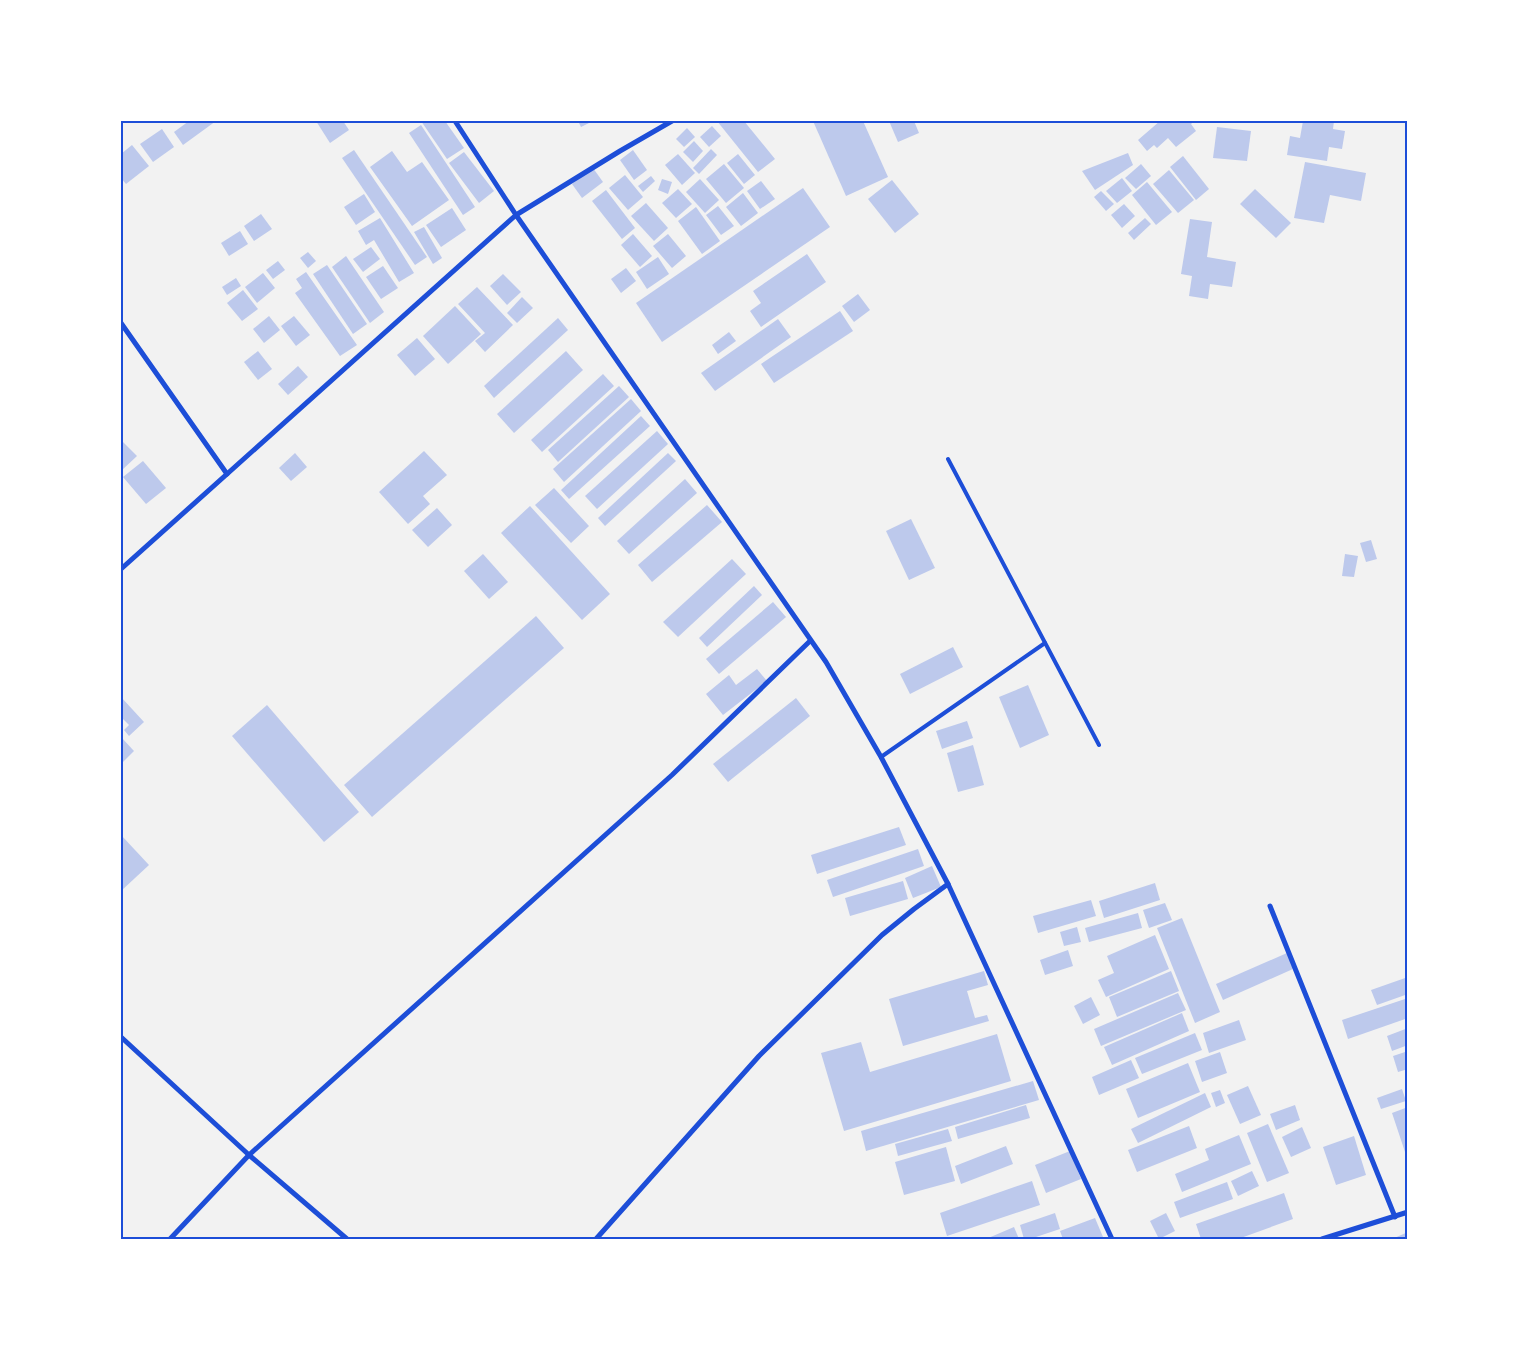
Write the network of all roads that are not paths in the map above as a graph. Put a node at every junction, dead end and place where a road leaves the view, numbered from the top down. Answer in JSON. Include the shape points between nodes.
{"nodes":[{"id":1,"x":455,"y":121,"type":"edge"},
{"id":2,"x":672,"y":121,"type":"edge"},
{"id":3,"x":516,"y":215,"type":"junction"},
{"id":4,"x":121,"y":324,"type":"edge"},
{"id":5,"x":948,"y":459,"type":"dead end"},
{"id":6,"x":227,"y":474,"type":"junction"},
{"id":7,"x":121,"y":569,"type":"edge"},
{"id":8,"x":810,"y":641,"type":"junction"},
{"id":9,"x":1045,"y":643,"type":"junction"},
{"id":10,"x":1099,"y":745,"type":"dead end"},
{"id":11,"x":881,"y":757,"type":"junction"},
{"id":12,"x":948,"y":884,"type":"junction"},
{"id":13,"x":1270,"y":906,"type":"dead end"},
{"id":14,"x":121,"y":1037,"type":"edge"},
{"id":15,"x":249,"y":1155,"type":"junction"},
{"id":16,"x":1408,"y":1212,"type":"edge"},
{"id":17,"x":1395,"y":1217,"type":"junction"},
{"id":18,"x":170,"y":1239,"type":"edge"},
{"id":19,"x":347,"y":1239,"type":"edge"},
{"id":20,"x":596,"y":1239,"type":"edge"},
{"id":21,"x":1112,"y":1239,"type":"edge"},
{"id":22,"x":1322,"y":1239,"type":"edge"}],
"edges":[{"from":1,"to":3,"type":"street"},
{"from":2,"to":3,"type":"street"},
{"from":3,"to":6,"type":"street"},
{"from":3,"to":8,"type":"street"},
{"from":4,"to":6,"type":"street"},
{"from":5,"to":9,"type":"lane"},
{"from":6,"to":7,"type":"street"},
{"from":8,"to":11,"type":"street","via":[[826,662]]},
{"from":8,"to":15,"type":"street","via":[[672,775]]},
{"from":9,"to":10,"type":"lane"},
{"from":9,"to":11,"type":"lane"},
{"from":11,"to":12,"type":"street"},
{"from":12,"to":20,"type":"street","via":[[882,936],[759,1056]]},
{"from":12,"to":21,"type":"street"},
{"from":13,"to":17,"type":"street"},
{"from":14,"to":15,"type":"street"},
{"from":15,"to":18,"type":"street"},
{"from":15,"to":19,"type":"street"},
{"from":16,"to":17,"type":"street"},
{"from":17,"to":22,"type":"street"}]}
